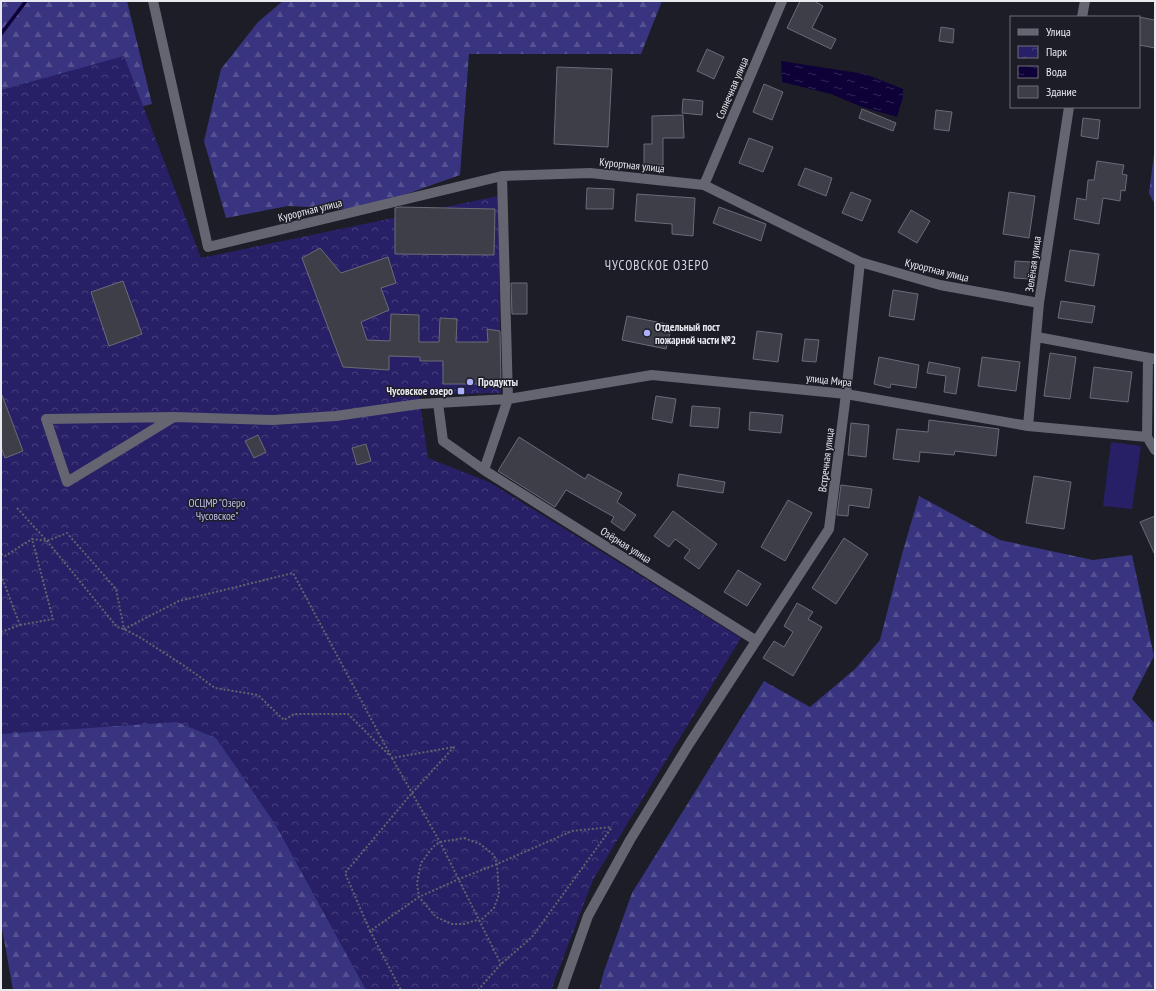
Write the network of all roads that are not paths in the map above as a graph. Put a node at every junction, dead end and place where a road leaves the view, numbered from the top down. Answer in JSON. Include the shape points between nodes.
{"nodes":[{"id":1,"x":154,"y":1,"type":"edge"},
{"id":2,"x":782,"y":1,"type":"edge"},
{"id":3,"x":1084,"y":1,"type":"edge"},
{"id":4,"x":1082,"y":16,"type":"edge"},
{"id":5,"x":1069,"y":108,"type":"edge"},
{"id":6,"x":502,"y":176,"type":"junction"},
{"id":7,"x":704,"y":185,"type":"junction"},
{"id":8,"x":860,"y":262,"type":"junction"},
{"id":9,"x":1039,"y":303,"type":"junction"},
{"id":10,"x":1037,"y":337,"type":"junction"},
{"id":11,"x":1151,"y":358,"type":"edge"},
{"id":12,"x":846,"y":394,"type":"junction"},
{"id":13,"x":508,"y":399,"type":"junction"},
{"id":14,"x":438,"y":403,"type":"junction"},
{"id":15,"x":174,"y":417,"type":"junction"},
{"id":16,"x":1028,"y":426,"type":"junction"},
{"id":17,"x":1147,"y":436,"type":"junction"},
{"id":18,"x":1155,"y":450,"type":"edge"},
{"id":19,"x":484,"y":470,"type":"junction"},
{"id":20,"x":756,"y":640,"type":"junction"},
{"id":21,"x":562,"y":990,"type":"edge"}],
"edges":[{"from":1,"to":6,"type":"street","name":"Курортная улица","via":[[208,247]]},
{"from":2,"to":7,"type":"street","name":"Солнечная улица"},
{"from":3,"to":4,"type":"street"},
{"from":5,"to":9,"type":"street","name":"Зелёная улица"},
{"from":6,"to":7,"type":"street","name":"Курортная улица","via":[[590,172]]},
{"from":6,"to":13,"type":"street"},
{"from":7,"to":8,"type":"street","name":"Курортная улица"},
{"from":8,"to":9,"type":"street","name":"Курортная улица","via":[[940,285]]},
{"from":8,"to":12,"type":"street","name":"Встречная улица"},
{"from":9,"to":10,"type":"street","name":"Зелёная улица"},
{"from":10,"to":11,"type":"street"},
{"from":10,"to":16,"type":"street","name":"Зелёная улица"},
{"from":11,"to":17,"type":"street"},
{"from":12,"to":13,"type":"street","name":"улица Мира","via":[[652,375]]},
{"from":12,"to":16,"type":"street","name":"улица Мира"},
{"from":12,"to":20,"type":"street","name":"Встречная улица","via":[[829,529]]},
{"from":13,"to":14,"type":"street","name":"улица Мира"},
{"from":13,"to":19,"type":"street"},
{"from":14,"to":15,"type":"street","name":"улица Мира","via":[[336,416],[273,420]]},
{"from":14,"to":19,"type":"street","name":"Озёрная улица","via":[[443,441]]},
{"from":15,"to":15,"type":"street","name":"улица Мира","via":[[67,482],[46,419],[167,417]]},
{"from":16,"to":17,"type":"street","name":"улица Мира"},
{"from":17,"to":18,"type":"street"},
{"from":19,"to":20,"type":"street","name":"Озёрная улица"},
{"from":20,"to":21,"type":"street","name":"Встречная улица","via":[[630,840],[588,916]]}]}
